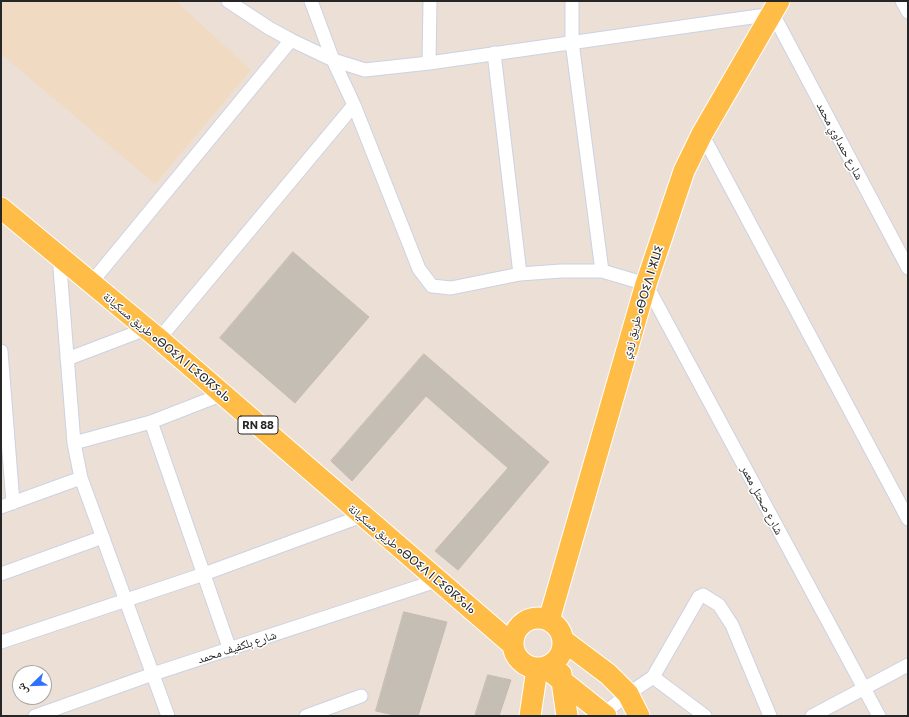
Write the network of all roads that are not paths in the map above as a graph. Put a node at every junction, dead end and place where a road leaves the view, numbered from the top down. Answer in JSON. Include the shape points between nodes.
{"nodes":[{"id":1,"x":228,"y":1,"type":"edge"},
{"id":2,"x":311,"y":1,"type":"edge"},
{"id":3,"x":430,"y":1,"type":"edge"},
{"id":4,"x":572,"y":1,"type":"edge"},
{"id":5,"x":902,"y":1,"type":"edge"},
{"id":6,"x":776,"y":7,"type":"edge"},
{"id":7,"x":908,"y":12,"type":"edge"},
{"id":8,"x":291,"y":40,"type":"junction"},
{"id":9,"x":572,"y":42,"type":"junction"},
{"id":10,"x":494,"y":53,"type":"junction"},
{"id":11,"x":333,"y":60,"type":"junction"},
{"id":12,"x":429,"y":63,"type":"junction"},
{"id":13,"x":354,"y":105,"type":"junction"},
{"id":14,"x":702,"y":134,"type":"junction"},
{"id":15,"x":1,"y":208,"type":"edge"},
{"id":16,"x":59,"y":256,"type":"junction"},
{"id":17,"x":908,"y":268,"type":"edge"},
{"id":18,"x":602,"y":271,"type":"junction"},
{"id":19,"x":520,"y":274,"type":"junction"},
{"id":20,"x":91,"y":283,"type":"junction"},
{"id":21,"x":646,"y":284,"type":"junction"},
{"id":22,"x":153,"y":334,"type":"junction"},
{"id":23,"x":1,"y":351,"type":"edge"},
{"id":24,"x":67,"y":360,"type":"junction"},
{"id":25,"x":223,"y":394,"type":"junction"},
{"id":26,"x":151,"y":422,"type":"junction"},
{"id":27,"x":74,"y":443,"type":"junction"},
{"id":28,"x":81,"y":478,"type":"junction"},
{"id":29,"x":7,"y":505,"type":"edge"},
{"id":30,"x":362,"y":516,"type":"junction"},
{"id":31,"x":908,"y":518,"type":"edge"},
{"id":32,"x":103,"y":537,"type":"junction"},
{"id":33,"x":1,"y":574,"type":"edge"},
{"id":34,"x":204,"y":574,"type":"junction"},
{"id":35,"x":439,"y":580,"type":"junction"},
{"id":36,"x":126,"y":600,"type":"junction"},
{"id":37,"x":549,"y":620,"type":"junction"},
{"id":38,"x":1,"y":642,"type":"edge"},
{"id":39,"x":512,"y":645,"type":"junction"},
{"id":40,"x":230,"y":650,"type":"junction"},
{"id":41,"x":554,"y":663,"type":"junction"},
{"id":42,"x":908,"y":665,"type":"edge"},
{"id":43,"x":153,"y":674,"type":"junction"},
{"id":44,"x":653,"y":678,"type":"junction"},
{"id":45,"x":863,"y":688,"type":"junction"},
{"id":46,"x":628,"y":694,"type":"junction"},
{"id":47,"x":361,"y":696,"type":"dead end"},
{"id":48,"x":599,"y":715,"type":"edge"},
{"id":49,"x":35,"y":716,"type":"edge"},
{"id":50,"x":168,"y":716,"type":"edge"},
{"id":51,"x":306,"y":716,"type":"edge"},
{"id":52,"x":530,"y":716,"type":"edge"},
{"id":53,"x":567,"y":716,"type":"edge"},
{"id":54,"x":639,"y":716,"type":"edge"},
{"id":55,"x":705,"y":716,"type":"edge"},
{"id":56,"x":770,"y":716,"type":"edge"},
{"id":57,"x":812,"y":716,"type":"edge"},
{"id":58,"x":879,"y":716,"type":"edge"}],
"edges":[{"from":1,"to":8,"type":"street"},
{"from":2,"to":11,"type":"street"},
{"from":3,"to":12,"type":"street"},
{"from":4,"to":9,"type":"street"},
{"from":5,"to":7,"type":"street"},
{"from":6,"to":9,"type":"street"},
{"from":6,"to":14,"type":"main road","name":"طريق زوي ⴰⴱⵔⵉⴷ ⵏ ⵣⵡⵉ"},
{"from":6,"to":17,"type":"street","name":"شارع حمداوي محمد"},
{"from":8,"to":11,"type":"street"},
{"from":8,"to":20,"type":"street"},
{"from":9,"to":10,"type":"street"},
{"from":9,"to":18,"type":"street"},
{"from":10,"to":12,"type":"street"},
{"from":10,"to":19,"type":"street"},
{"from":11,"to":12,"type":"street","via":[[365,70]]},
{"from":11,"to":13,"type":"street"},
{"from":13,"to":19,"type":"street","via":[[424,278],[432,286],[451,288]]},
{"from":13,"to":22,"type":"street"},
{"from":14,"to":21,"type":"main road","name":"طريق زوي ⴰⴱⵔⵉⴷ ⵏ ⵣⵡⵉ","via":[[684,171]]},
{"from":14,"to":31,"type":"street"},
{"from":15,"to":16,"type":"main road","name":"طريق مسكيانة ⴰⴱⵔⵉⴷ ⵏ ⵎⵉⵙⴽⵢⴰⵏⴰ","number":"RN 88"},
{"from":16,"to":20,"type":"main road","name":"طريق مسكيانة ⴰⴱⵔⵉⴷ ⵏ ⵎⵉⵙⴽⵢⴰⵏⴰ","number":"RN 88"},
{"from":16,"to":24,"type":"street"},
{"from":18,"to":19,"type":"street"},
{"from":18,"to":21,"type":"street"},
{"from":20,"to":22,"type":"main road","name":"طريق مسكيانة ⴰⴱⵔⵉⴷ ⵏ ⵎⵉⵙⴽⵢⴰⵏⴰ","number":"RN 88"},
{"from":21,"to":37,"type":"main road","name":"طريق زوي ⴰⴱⵔⵉⴷ ⵏ ⵣⵡⵉ"},
{"from":21,"to":45,"type":"street","name":"شارع صحتل معمر"},
{"from":22,"to":24,"type":"street"},
{"from":22,"to":25,"type":"main road","name":"طريق مسكيانة ⴰⴱⵔⵉⴷ ⵏ ⵎⵉⵙⴽⵢⴰⵏⴰ","number":"RN 88"},
{"from":23,"to":29,"type":"street"},
{"from":24,"to":27,"type":"street"},
{"from":25,"to":26,"type":"street"},
{"from":25,"to":30,"type":"main road","name":"طريق مسكيانة ⴰⴱⵔⵉⴷ ⵏ ⵎⵉⵙⴽⵢⴰⵏⴰ","number":"RN 88"},
{"from":26,"to":27,"type":"street"},
{"from":26,"to":34,"type":"street"},
{"from":27,"to":28,"type":"street"},
{"from":28,"to":29,"type":"street"},
{"from":28,"to":32,"type":"street"},
{"from":30,"to":34,"type":"street"},
{"from":30,"to":35,"type":"main road","name":"طريق مسكيانة ⴰⴱⵔⵉⴷ ⵏ ⵎⵉⵙⴽⵢⴰⵏⴰ","number":"RN 88"},
{"from":32,"to":33,"type":"street"},
{"from":32,"to":36,"type":"street"},
{"from":34,"to":36,"type":"street"},
{"from":34,"to":40,"type":"street"},
{"from":35,"to":39,"type":"main road","name":"طريق مسكيانة ⴰⴱⵔⵉⴷ ⵏ ⵎⵉⵙⴽⵢⴰⵏⴰ","number":"RN 88"},
{"from":35,"to":40,"type":"street","name":"شارع بلكفيف محمد"},
{"from":36,"to":38,"type":"street"},
{"from":36,"to":43,"type":"street"},
{"from":37,"to":39,"type":"main road","via":[[542,618],[527,621],[516,632]]},
{"from":37,"to":41,"type":"main road","via":[[559,629]]},
{"from":39,"to":41,"type":"main road","via":[[516,656],[529,667]]},
{"from":40,"to":43,"type":"street","name":"شارع بلكفيف محمد"},
{"from":41,"to":46,"type":"main road","via":[[608,674]]},
{"from":41,"to":48,"type":"main road"},
{"from":41,"to":52,"type":"main road"},
{"from":41,"to":53,"type":"main road"},
{"from":42,"to":45,"type":"street"},
{"from":43,"to":49,"type":"street","name":"شارع بلكفيف محمد"},
{"from":43,"to":50,"type":"street"},
{"from":44,"to":46,"type":"street"},
{"from":44,"to":55,"type":"street"},
{"from":44,"to":56,"type":"street","via":[[699,597],[703,595],[719,605],[732,625]]},
{"from":45,"to":57,"type":"street"},
{"from":45,"to":58,"type":"street","name":"شارع صحتل معمر"},
{"from":46,"to":48,"type":"street"},
{"from":46,"to":54,"type":"main road"},
{"from":47,"to":51,"type":"street"}]}
